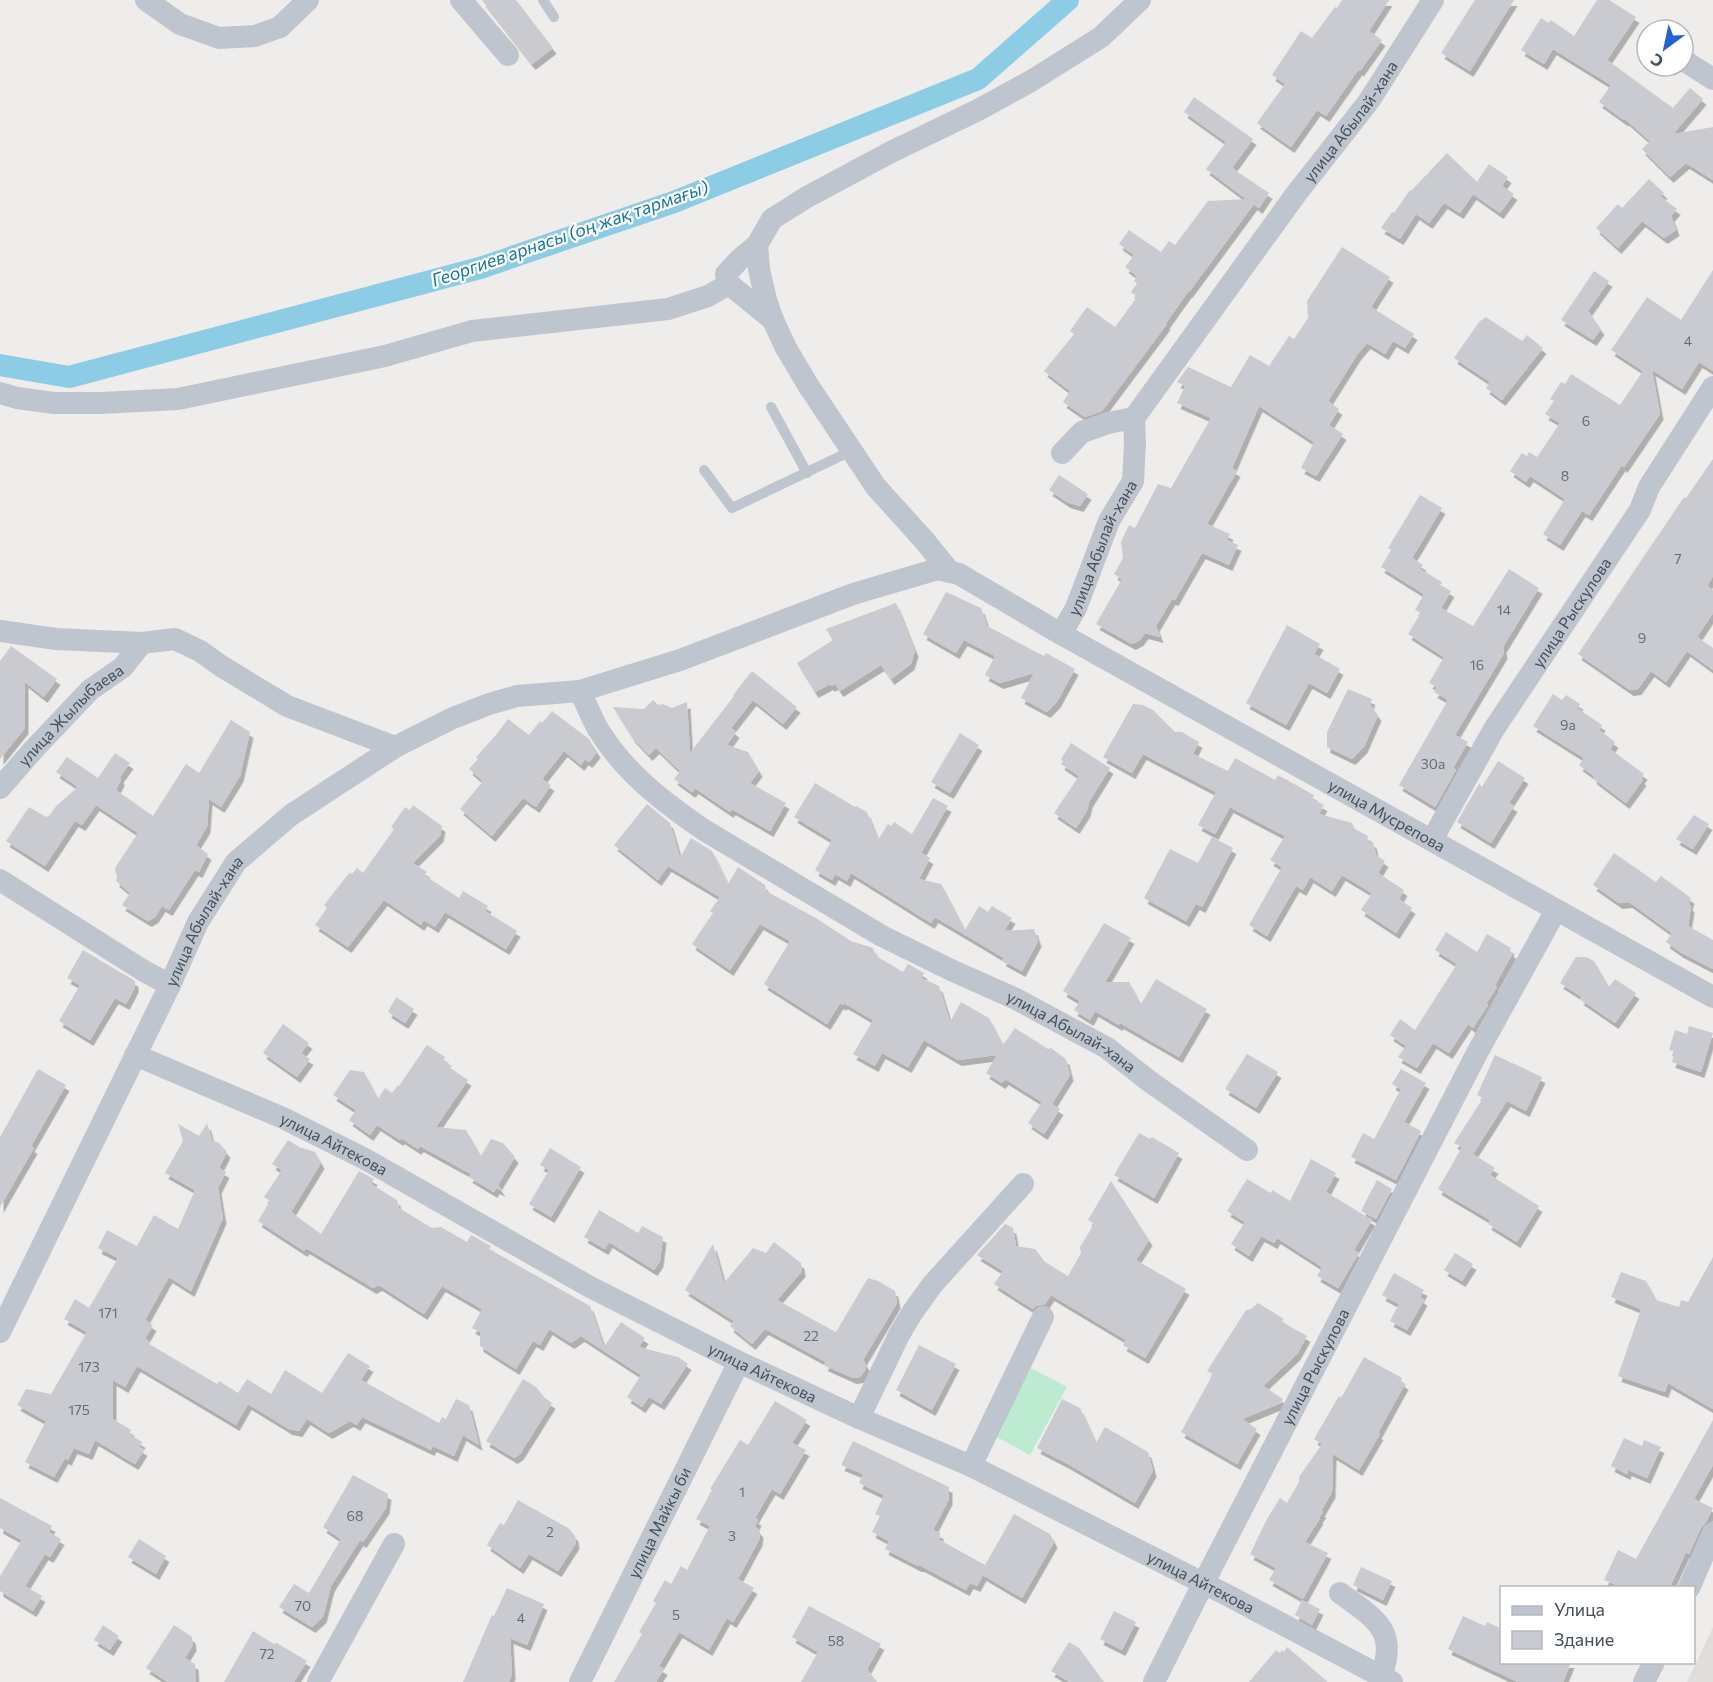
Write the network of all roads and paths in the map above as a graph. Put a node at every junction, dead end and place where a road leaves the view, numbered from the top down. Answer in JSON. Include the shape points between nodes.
{"nodes":[{"id":1,"x":146,"y":0,"type":"edge"},
{"id":2,"x":308,"y":0,"type":"edge"},
{"id":3,"x":461,"y":0,"type":"edge"},
{"id":4,"x":543,"y":0,"type":"edge"},
{"id":5,"x":1140,"y":0,"type":"edge"},
{"id":6,"x":1433,"y":0,"type":"edge"},
{"id":7,"x":554,"y":17,"type":"dead end"},
{"id":8,"x":508,"y":55,"type":"dead end"},
{"id":9,"x":1695,"y":68,"type":"edge"},
{"id":10,"x":1713,"y":79,"type":"edge"},
{"id":11,"x":757,"y":245,"type":"junction"},
{"id":12,"x":729,"y":284,"type":"junction"},
{"id":13,"x":773,"y":320,"type":"junction"},
{"id":14,"x":1713,"y":387,"type":"edge"},
{"id":15,"x":0,"y":393,"type":"edge"},
{"id":16,"x":771,"y":407,"type":"dead end"},
{"id":17,"x":1134,"y":418,"type":"junction"},
{"id":18,"x":851,"y":451,"type":"junction"},
{"id":19,"x":1062,"y":453,"type":"dead end"},
{"id":20,"x":704,"y":470,"type":"dead end"},
{"id":21,"x":807,"y":473,"type":"junction"},
{"id":22,"x":950,"y":572,"type":"junction"},
{"id":23,"x":0,"y":631,"type":"edge"},
{"id":24,"x":1061,"y":634,"type":"junction"},
{"id":25,"x":142,"y":643,"type":"junction"},
{"id":26,"x":580,"y":691,"type":"junction"},
{"id":27,"x":394,"y":747,"type":"junction"},
{"id":28,"x":0,"y":788,"type":"edge"},
{"id":29,"x":1432,"y":840,"type":"junction"},
{"id":30,"x":0,"y":880,"type":"edge"},
{"id":31,"x":1556,"y":910,"type":"junction"},
{"id":32,"x":170,"y":985,"type":"junction"},
{"id":33,"x":1713,"y":997,"type":"edge"},
{"id":34,"x":135,"y":1056,"type":"junction"},
{"id":35,"x":1247,"y":1150,"type":"dead end"},
{"id":36,"x":1023,"y":1184,"type":"dead end"},
{"id":37,"x":1043,"y":1317,"type":"dead end"},
{"id":38,"x":0,"y":1332,"type":"edge"},
{"id":39,"x":739,"y":1362,"type":"junction"},
{"id":40,"x":859,"y":1418,"type":"junction"},
{"id":41,"x":971,"y":1466,"type":"junction"},
{"id":42,"x":1713,"y":1533,"type":"edge"},
{"id":43,"x":394,"y":1544,"type":"dead end"},
{"id":44,"x":1203,"y":1584,"type":"junction"},
{"id":45,"x":1689,"y":1586,"type":"edge"},
{"id":46,"x":1341,"y":1593,"type":"dead end"},
{"id":47,"x":1653,"y":1664,"type":"edge"},
{"id":48,"x":1387,"y":1679,"type":"edge"},
{"id":49,"x":318,"y":1682,"type":"edge"},
{"id":50,"x":580,"y":1682,"type":"edge"},
{"id":51,"x":1154,"y":1682,"type":"edge"},
{"id":52,"x":1644,"y":1682,"type":"edge"}],
"edges":[{"from":1,"to":2,"type":"street","via":[[180,24],[219,38],[255,36],[280,27]]},
{"from":3,"to":8,"type":"street"},
{"from":4,"to":7,"type":"lane"},
{"from":5,"to":11,"type":"street","via":[[1101,37],[1031,81],[891,152],[772,219]]},
{"from":6,"to":17,"type":"street","name":"улица Абылай-хана","via":[[1369,101]]},
{"from":9,"to":10,"type":"street"},
{"from":11,"to":12,"type":"street","via":[[726,274]]},
{"from":11,"to":13,"type":"street","via":[[765,300]]},
{"from":12,"to":13,"type":"street"},
{"from":12,"to":15,"type":"street","via":[[708,296],[668,309],[472,331],[385,356],[178,399],[54,403]]},
{"from":13,"to":18,"type":"street","via":[[786,348]]},
{"from":14,"to":29,"type":"street","name":"улица Рыскулова","via":[[1649,487],[1640,510],[1494,729]]},
{"from":16,"to":21,"type":"lane"},
{"from":17,"to":19,"type":"street","via":[[1082,432]]},
{"from":17,"to":24,"type":"street","name":"улица Абылай-хана","via":[[1133,482],[1109,521],[1076,608]]},
{"from":18,"to":21,"type":"lane"},
{"from":18,"to":22,"type":"street","via":[[876,487]]},
{"from":20,"to":21,"type":"lane","via":[[732,508]]},
{"from":22,"to":24,"type":"street","name":"улица Абылай-хана"},
{"from":22,"to":26,"type":"street","name":"улица Абылай-хана","via":[[938,569],[853,594],[680,660]]},
{"from":23,"to":25,"type":"street","via":[[56,639]]},
{"from":24,"to":29,"type":"street","name":"улица Мусрепова"},
{"from":25,"to":27,"type":"street","via":[[175,639],[287,706]]},
{"from":25,"to":28,"type":"street","name":"улица Жылыбаева","via":[[123,667],[90,690]]},
{"from":26,"to":27,"type":"street","name":"улица Абылай-хана","via":[[518,696],[489,704]]},
{"from":26,"to":35,"type":"street","name":"улица Абылай-хана","via":[[622,764],[677,812],[882,936],[1016,999],[1107,1048]]},
{"from":27,"to":32,"type":"street","name":"улица Абылай-хана","via":[[291,815],[236,862],[198,922]]},
{"from":29,"to":31,"type":"street","name":"улица Мусрепова"},
{"from":30,"to":32,"type":"street"},
{"from":31,"to":33,"type":"street","name":"улица Мусрепова"},
{"from":31,"to":44,"type":"street","name":"улица Рыскулова","via":[[1477,1053]]},
{"from":32,"to":34,"type":"street","name":"улица Абылай-хана"},
{"from":34,"to":38,"type":"street","name":"улица Абылай-хана"},
{"from":34,"to":39,"type":"street","name":"улица Айтекова","via":[[283,1118],[345,1149],[590,1287]]},
{"from":36,"to":40,"type":"street","via":[[932,1285],[912,1313]]},
{"from":37,"to":41,"type":"street"},
{"from":39,"to":40,"type":"street","name":"улица Айтекова"},
{"from":39,"to":50,"type":"street","name":"улица Майкы би"},
{"from":40,"to":41,"type":"street","name":"улица Айтекова"},
{"from":41,"to":44,"type":"street","name":"улица Айтекова"},
{"from":42,"to":45,"type":"street"},
{"from":43,"to":49,"type":"street"},
{"from":44,"to":48,"type":"street","name":"улица Айтекова"},
{"from":44,"to":51,"type":"street","name":"улица Рыскулова"},
{"from":46,"to":48,"type":"street","via":[[1381,1627],[1388,1642]]},
{"from":47,"to":52,"type":"street"}]}
